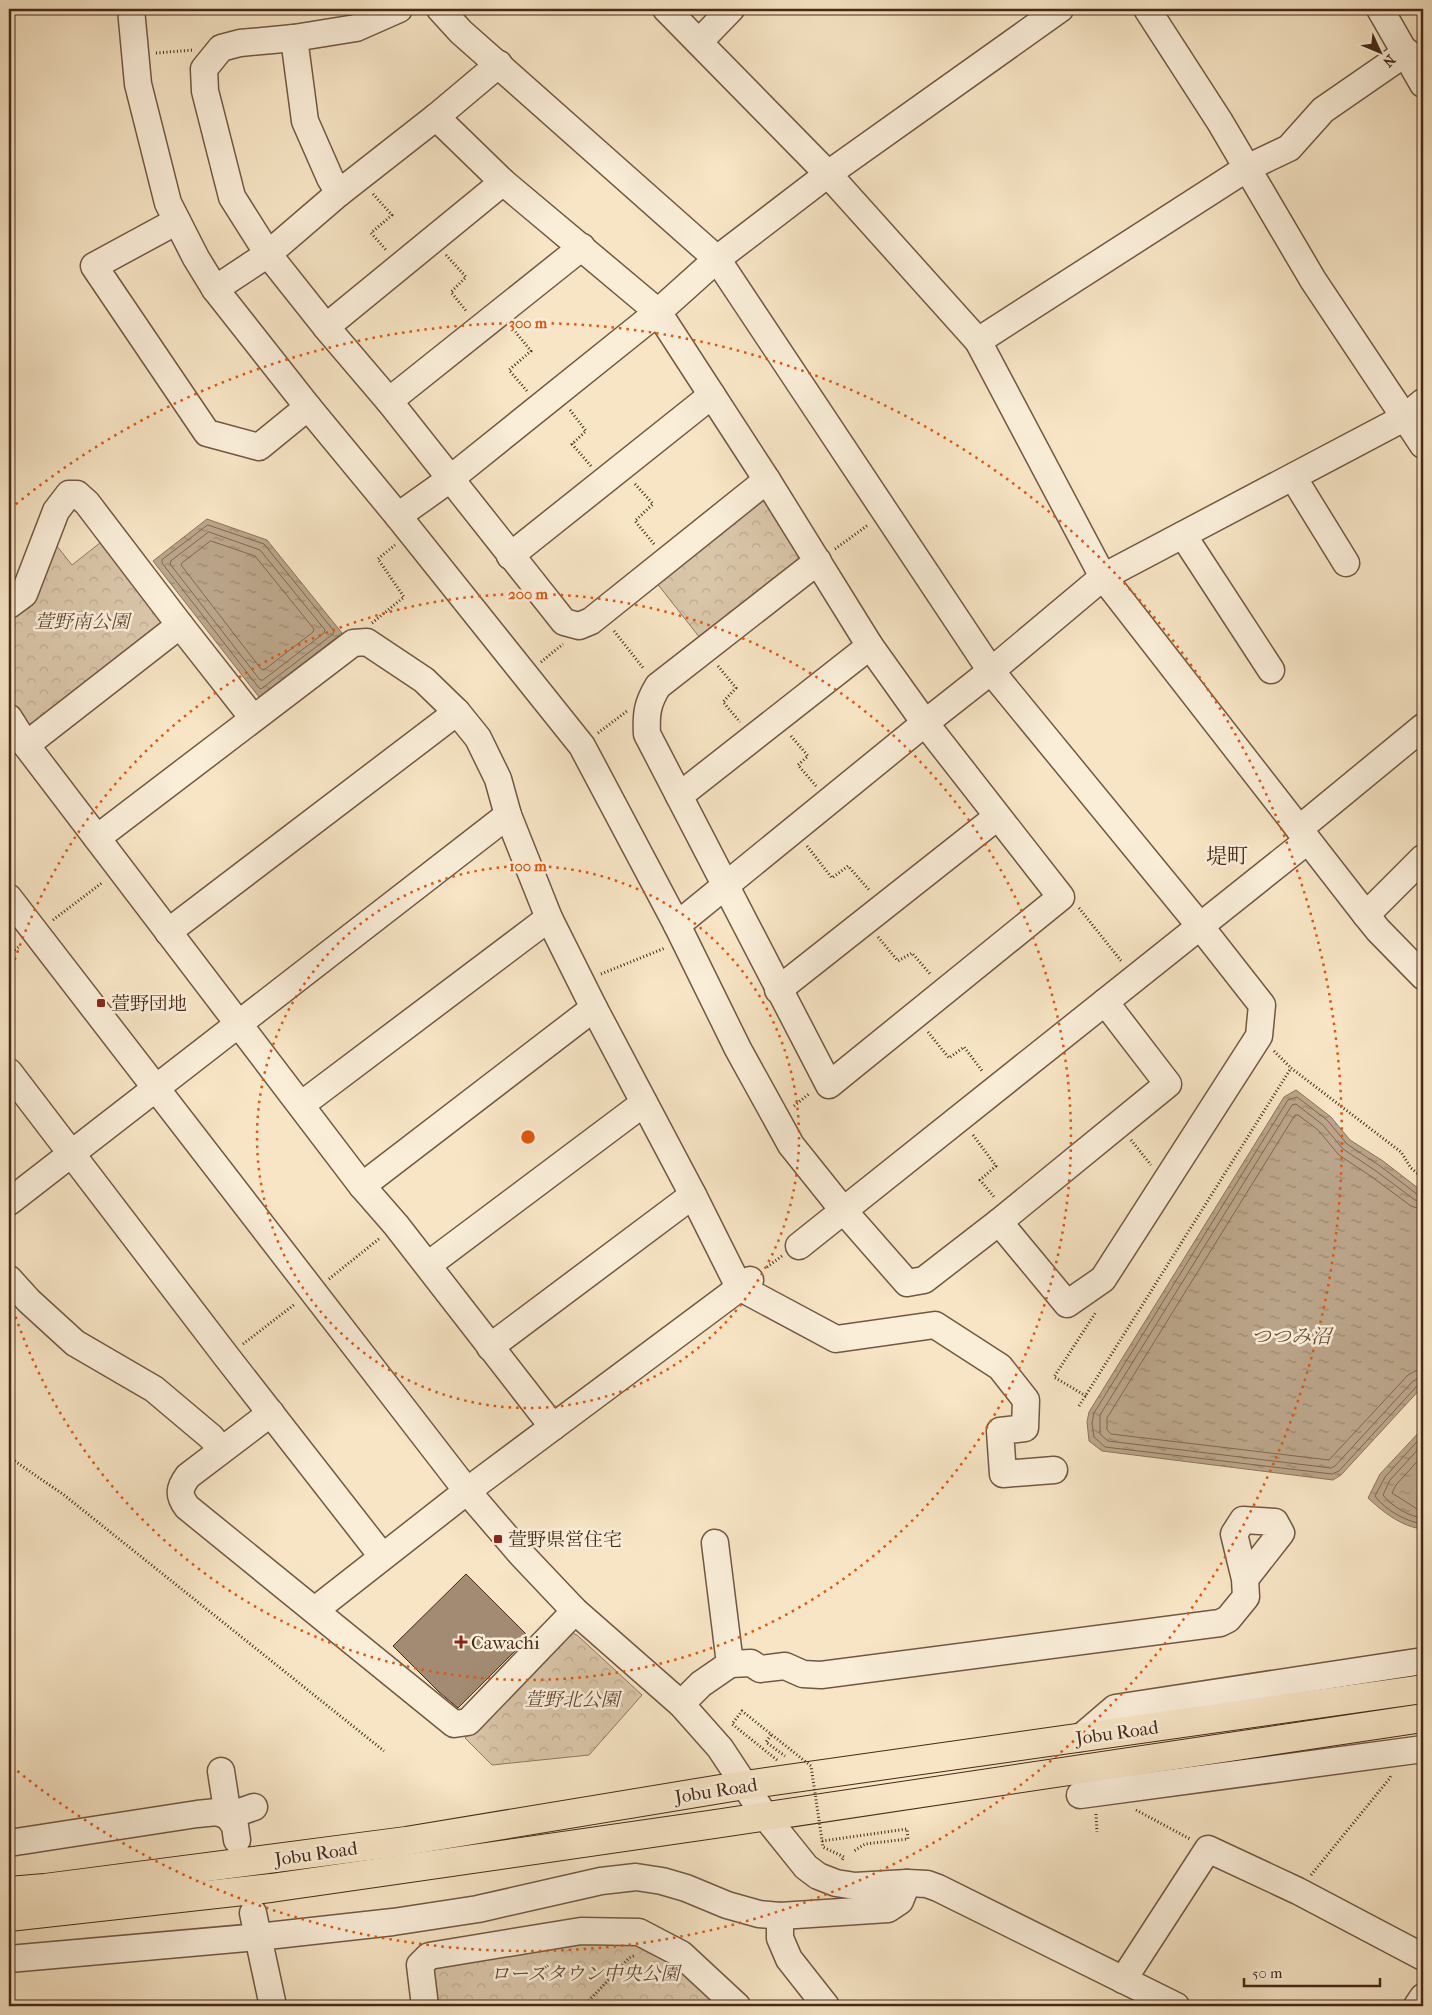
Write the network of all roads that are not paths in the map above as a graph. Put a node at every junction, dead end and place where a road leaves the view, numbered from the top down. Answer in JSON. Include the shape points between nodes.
{"nodes":[{"id":1,"x":131,"y":9,"type":"edge"},
{"id":2,"x":399,"y":9,"type":"edge"},
{"id":3,"x":440,"y":9,"type":"edge"},
{"id":4,"x":666,"y":9,"type":"edge"},
{"id":5,"x":731,"y":9,"type":"edge"},
{"id":6,"x":1060,"y":9,"type":"edge"},
{"id":7,"x":1147,"y":9,"type":"edge"},
{"id":8,"x":1380,"y":9,"type":"edge"},
{"id":9,"x":294,"y":38,"type":"junction"},
{"id":10,"x":699,"y":42,"type":"junction"},
{"id":11,"x":1406,"y":52,"type":"junction"},
{"id":12,"x":499,"y":64,"type":"junction"},
{"id":13,"x":1423,"y":84,"type":"edge"},
{"id":14,"x":436,"y":117,"type":"junction"},
{"id":15,"x":1248,"y":168,"type":"junction"},
{"id":16,"x":828,"y":174,"type":"junction"},
{"id":17,"x":503,"y":182,"type":"junction"},
{"id":18,"x":339,"y":193,"type":"junction"},
{"id":19,"x":177,"y":221,"type":"junction"},
{"id":20,"x":582,"y":247,"type":"junction"},
{"id":21,"x":268,"y":254,"type":"junction"},
{"id":22,"x":717,"y":259,"type":"junction"},
{"id":23,"x":215,"y":289,"type":"junction"},
{"id":24,"x":658,"y":312,"type":"junction"},
{"id":25,"x":326,"y":328,"type":"junction"},
{"id":26,"x":978,"y":341,"type":"junction"},
{"id":27,"x":712,"y":395,"type":"junction"},
{"id":28,"x":389,"y":401,"type":"junction"},
{"id":29,"x":308,"y":407,"type":"junction"},
{"id":30,"x":1414,"y":410,"type":"edge"},
{"id":31,"x":1423,"y":445,"type":"edge"},
{"id":32,"x":1293,"y":477,"type":"junction"},
{"id":33,"x":450,"y":479,"type":"junction"},
{"id":34,"x":767,"y":480,"type":"junction"},
{"id":35,"x":404,"y":524,"type":"junction"},
{"id":36,"x":1183,"y":535,"type":"junction"},
{"id":37,"x":510,"y":556,"type":"junction"},
{"id":38,"x":818,"y":561,"type":"junction"},
{"id":39,"x":1346,"y":564,"type":"dead end"},
{"id":40,"x":1103,"y":577,"type":"junction"},
{"id":41,"x":9,"y":605,"type":"edge"},
{"id":42,"x":180,"y":625,"type":"junction"},
{"id":43,"x":870,"y":646,"type":"junction"},
{"id":44,"x":1271,"y":670,"type":"dead end"},
{"id":45,"x":991,"y":671,"type":"junction"},
{"id":46,"x":457,"y":712,"type":"junction"},
{"id":47,"x":9,"y":718,"type":"edge"},
{"id":48,"x":253,"y":718,"type":"junction"},
{"id":49,"x":925,"y":723,"type":"junction"},
{"id":50,"x":1423,"y":726,"type":"edge"},
{"id":51,"x":26,"y":745,"type":"junction"},
{"id":52,"x":680,"y":796,"type":"junction"},
{"id":53,"x":508,"y":815,"type":"junction"},
{"id":54,"x":997,"y":817,"type":"junction"},
{"id":55,"x":1303,"y":835,"type":"junction"},
{"id":56,"x":97,"y":838,"type":"junction"},
{"id":57,"x":1423,"y":858,"type":"edge"},
{"id":58,"x":725,"y":886,"type":"junction"},
{"id":59,"x":9,"y":898,"type":"edge"},
{"id":60,"x":1366,"y":915,"type":"junction"},
{"id":61,"x":549,"y":918,"type":"junction"},
{"id":62,"x":1200,"y":926,"type":"junction"},
{"id":63,"x":168,"y":932,"type":"junction"},
{"id":64,"x":680,"y":932,"type":"junction"},
{"id":65,"x":1423,"y":976,"type":"edge"},
{"id":66,"x":778,"y":990,"type":"junction"},
{"id":67,"x":1105,"y":1002,"type":"junction"},
{"id":68,"x":594,"y":1008,"type":"junction"},
{"id":69,"x":239,"y":1024,"type":"junction"},
{"id":70,"x":9,"y":1072,"type":"edge"},
{"id":71,"x":156,"y":1087,"type":"junction"},
{"id":72,"x":644,"y":1103,"type":"junction"},
{"id":73,"x":300,"y":1105,"type":"junction"},
{"id":74,"x":70,"y":1153,"type":"junction"},
{"id":75,"x":362,"y":1186,"type":"junction"},
{"id":76,"x":694,"y":1195,"type":"junction"},
{"id":77,"x":9,"y":1202,"type":"edge"},
{"id":78,"x":843,"y":1210,"type":"junction"},
{"id":79,"x":1004,"y":1218,"type":"junction"},
{"id":80,"x":799,"y":1246,"type":"dead end"},
{"id":81,"x":432,"y":1262,"type":"dead end"},
{"id":82,"x":9,"y":1279,"type":"edge"},
{"id":83,"x":745,"y":1284,"type":"junction"},
{"id":84,"x":490,"y":1347,"type":"junction"},
{"id":85,"x":271,"y":1413,"type":"junction"},
{"id":86,"x":553,"y":1427,"type":"junction"},
{"id":87,"x":221,"y":1449,"type":"junction"},
{"id":88,"x":1054,"y":1470,"type":"dead end"},
{"id":89,"x":467,"y":1491,"type":"junction"},
{"id":90,"x":715,"y":1543,"type":"dead end"},
{"id":91,"x":382,"y":1556,"type":"junction"},
{"id":92,"x":1245,"y":1578,"type":"dead end"},
{"id":93,"x":316,"y":1611,"type":"junction"},
{"id":94,"x":575,"y":1612,"type":"junction"},
{"id":95,"x":1423,"y":1661,"type":"edge"},
{"id":96,"x":730,"y":1664,"type":"junction"},
{"id":97,"x":1423,"y":1689,"type":"edge"},
{"id":98,"x":680,"y":1704,"type":"junction"},
{"id":99,"x":1423,"y":1718,"type":"edge"},
{"id":100,"x":1080,"y":1738,"type":"junction"},
{"id":101,"x":1423,"y":1748,"type":"edge"},
{"id":102,"x":221,"y":1771,"type":"dead end"},
{"id":103,"x":745,"y":1785,"type":"junction"},
{"id":104,"x":1080,"y":1795,"type":"dead end"},
{"id":105,"x":254,"y":1807,"type":"dead end"},
{"id":106,"x":765,"y":1816,"type":"junction"},
{"id":107,"x":232,"y":1828,"type":"junction"},
{"id":108,"x":9,"y":1843,"type":"edge"},
{"id":109,"x":818,"y":1876,"type":"junction"},
{"id":110,"x":907,"y":1883,"type":"junction"},
{"id":111,"x":9,"y":1891,"type":"edge"},
{"id":112,"x":807,"y":1914,"type":"junction"},
{"id":113,"x":780,"y":1916,"type":"junction"},
{"id":114,"x":9,"y":1917,"type":"edge"},
{"id":115,"x":256,"y":1925,"type":"junction"},
{"id":116,"x":1423,"y":1957,"type":"edge"},
{"id":117,"x":9,"y":1959,"type":"edge"},
{"id":118,"x":1123,"y":1980,"type":"junction"},
{"id":119,"x":1423,"y":1997,"type":"edge"},
{"id":120,"x":262,"y":2004,"type":"edge"},
{"id":121,"x":424,"y":2006,"type":"edge"},
{"id":122,"x":737,"y":2006,"type":"edge"},
{"id":123,"x":826,"y":2006,"type":"edge"},
{"id":124,"x":1176,"y":2006,"type":"edge"},
{"id":125,"x":1417,"y":2006,"type":"edge"}],
"edges":[{"from":1,"to":19,"type":"street","via":[[138,84],[168,204]]},
{"from":2,"to":9,"type":"street","via":[[356,28]]},
{"from":3,"to":12,"type":"street","via":[[461,32]]},
{"from":4,"to":10,"type":"street"},
{"from":5,"to":10,"type":"street"},
{"from":6,"to":16,"type":"street"},
{"from":7,"to":15,"type":"street"},
{"from":8,"to":11,"type":"street"},
{"from":9,"to":18,"type":"street","via":[[305,122]]},
{"from":9,"to":21,"type":"street","via":[[221,48],[204,68],[205,91],[232,197]]},
{"from":10,"to":16,"type":"street"},
{"from":11,"to":13,"type":"street"},
{"from":11,"to":15,"type":"street","via":[[1323,110],[1289,148]]},
{"from":12,"to":14,"type":"street"},
{"from":12,"to":22,"type":"street"},
{"from":14,"to":17,"type":"street"},
{"from":14,"to":18,"type":"street"},
{"from":15,"to":26,"type":"street"},
{"from":15,"to":30,"type":"street","via":[[1313,280],[1376,371]]},
{"from":16,"to":22,"type":"street"},
{"from":16,"to":26,"type":"street"},
{"from":17,"to":20,"type":"street"},
{"from":17,"to":25,"type":"street"},
{"from":18,"to":21,"type":"street"},
{"from":19,"to":23,"type":"street"},
{"from":19,"to":29,"type":"street","via":[[94,266],[207,433],[259,447]]},
{"from":20,"to":24,"type":"street"},
{"from":20,"to":28,"type":"street"},
{"from":21,"to":23,"type":"street"},
{"from":21,"to":25,"type":"street"},
{"from":22,"to":24,"type":"street"},
{"from":22,"to":45,"type":"street"},
{"from":23,"to":29,"type":"street"},
{"from":24,"to":27,"type":"street"},
{"from":24,"to":33,"type":"street"},
{"from":25,"to":28,"type":"street"},
{"from":26,"to":40,"type":"street"},
{"from":27,"to":34,"type":"street"},
{"from":27,"to":37,"type":"street"},
{"from":28,"to":33,"type":"street"},
{"from":29,"to":35,"type":"street"},
{"from":30,"to":31,"type":"street"},
{"from":30,"to":32,"type":"street"},
{"from":32,"to":36,"type":"street"},
{"from":32,"to":39,"type":"street"},
{"from":33,"to":35,"type":"street"},
{"from":33,"to":37,"type":"street"},
{"from":34,"to":37,"type":"street","via":[[591,621],[579,626],[564,622]]},
{"from":34,"to":38,"type":"street"},
{"from":35,"to":64,"type":"street","via":[[582,746]]},
{"from":36,"to":40,"type":"street"},
{"from":36,"to":44,"type":"street"},
{"from":38,"to":43,"type":"street"},
{"from":38,"to":52,"type":"street","via":[[658,686],[650,698],[646,714],[647,734]]},
{"from":40,"to":45,"type":"street"},
{"from":40,"to":55,"type":"street"},
{"from":41,"to":42,"type":"street","via":[[24,594],[56,511],[69,494],[77,494]]},
{"from":42,"to":48,"type":"street"},
{"from":42,"to":51,"type":"street"},
{"from":43,"to":49,"type":"street"},
{"from":43,"to":52,"type":"street"},
{"from":45,"to":49,"type":"street"},
{"from":45,"to":62,"type":"street"},
{"from":46,"to":48,"type":"street","via":[[424,680],[367,642],[353,643]]},
{"from":46,"to":53,"type":"street","via":[[478,738],[498,779]]},
{"from":46,"to":63,"type":"street"},
{"from":47,"to":51,"type":"street"},
{"from":48,"to":56,"type":"street"},
{"from":49,"to":54,"type":"street"},
{"from":49,"to":58,"type":"street"},
{"from":50,"to":55,"type":"street"},
{"from":51,"to":56,"type":"street"},
{"from":52,"to":58,"type":"street"},
{"from":53,"to":61,"type":"street"},
{"from":53,"to":69,"type":"street"},
{"from":54,"to":66,"type":"street"},
{"from":54,"to":66,"type":"street","via":[[1061,897],[829,1085]]},
{"from":55,"to":60,"type":"street"},
{"from":55,"to":62,"type":"street"},
{"from":56,"to":63,"type":"street"},
{"from":57,"to":60,"type":"street"},
{"from":58,"to":64,"type":"street"},
{"from":58,"to":66,"type":"street"},
{"from":59,"to":71,"type":"street"},
{"from":60,"to":65,"type":"street"},
{"from":61,"to":68,"type":"street"},
{"from":61,"to":73,"type":"street"},
{"from":62,"to":67,"type":"street"},
{"from":62,"to":79,"type":"street","via":[[1262,1006],[1259,1036],[1103,1279],[1066,1304]]},
{"from":63,"to":69,"type":"street"},
{"from":64,"to":78,"type":"street","via":[[738,1049],[791,1145]]},
{"from":67,"to":78,"type":"street"},
{"from":67,"to":79,"type":"street","via":[[1168,1084]]},
{"from":68,"to":72,"type":"street"},
{"from":68,"to":75,"type":"street"},
{"from":69,"to":71,"type":"street"},
{"from":69,"to":73,"type":"street"},
{"from":70,"to":74,"type":"street"},
{"from":71,"to":74,"type":"street"},
{"from":71,"to":89,"type":"street"},
{"from":72,"to":76,"type":"street"},
{"from":72,"to":81,"type":"street"},
{"from":73,"to":75,"type":"street"},
{"from":74,"to":77,"type":"street"},
{"from":74,"to":85,"type":"street"},
{"from":75,"to":84,"type":"street"},
{"from":76,"to":83,"type":"street"},
{"from":76,"to":84,"type":"street"},
{"from":78,"to":79,"type":"street","via":[[907,1283],[924,1280]]},
{"from":78,"to":80,"type":"street"},
{"from":82,"to":87,"type":"street","via":[[28,1301],[76,1343],[154,1389]]},
{"from":83,"to":86,"type":"street"},
{"from":83,"to":88,"type":"street","via":[[836,1339],[935,1325],[1000,1367],[1026,1400],[1025,1428],[1000,1431],[1003,1474]]},
{"from":84,"to":86,"type":"street"},
{"from":85,"to":87,"type":"street"},
{"from":85,"to":91,"type":"street"},
{"from":86,"to":89,"type":"street"},
{"from":87,"to":93,"type":"street","via":[[185,1480],[179,1493],[182,1501]]},
{"from":89,"to":91,"type":"street"},
{"from":89,"to":94,"type":"street"},
{"from":90,"to":96,"type":"street"},
{"from":91,"to":93,"type":"street"},
{"from":92,"to":96,"type":"street","via":[[1246,1597],[1228,1619],[1220,1623],[820,1675],[803,1674],[785,1666],[760,1669],[751,1663]]},
{"from":93,"to":94,"type":"street","via":[[454,1724],[468,1722]]},
{"from":94,"to":98,"type":"street"},
{"from":95,"to":100,"type":"street","via":[[1115,1708]]},
{"from":96,"to":98,"type":"street"},
{"from":97,"to":100,"type":"highway","name":"Jobu Road"},
{"from":98,"to":103,"type":"street","via":[[720,1748]]},
{"from":99,"to":106,"type":"highway","name":"Jobu Road"},
{"from":100,"to":103,"type":"highway","name":"Jobu Road"},
{"from":101,"to":104,"type":"street"},
{"from":102,"to":107,"type":"street"},
{"from":103,"to":106,"type":"street"},
{"from":103,"to":111,"type":"highway","name":"Jobu Road","via":[[406,1841]]},
{"from":105,"to":107,"type":"street"},
{"from":106,"to":109,"type":"street","via":[[796,1856]]},
{"from":106,"to":114,"type":"highway","name":"Jobu Road","via":[[271,1888]]},
{"from":107,"to":108,"type":"street","via":[[217,1812]]},
{"from":109,"to":110,"type":"street","via":[[854,1886]]},
{"from":109,"to":112,"type":"street"},
{"from":110,"to":112,"type":"street","via":[[900,1901],[888,1909]]},
{"from":110,"to":118,"type":"street","via":[[938,1888]]},
{"from":112,"to":113,"type":"street"},
{"from":113,"to":115,"type":"street","via":[[759,1914],[686,1888],[636,1877],[601,1881],[448,1914]]},
{"from":113,"to":123,"type":"street","via":[[780,1938],[789,1959]]},
{"from":115,"to":117,"type":"street"},
{"from":115,"to":120,"type":"street"},
{"from":116,"to":118,"type":"street","via":[[1298,1891],[1208,1850]]},
{"from":118,"to":124,"type":"street"},
{"from":119,"to":125,"type":"street"},
{"from":121,"to":122,"type":"street","via":[[420,1965],[429,1956],[581,1930],[639,1932],[681,1954]]}]}
